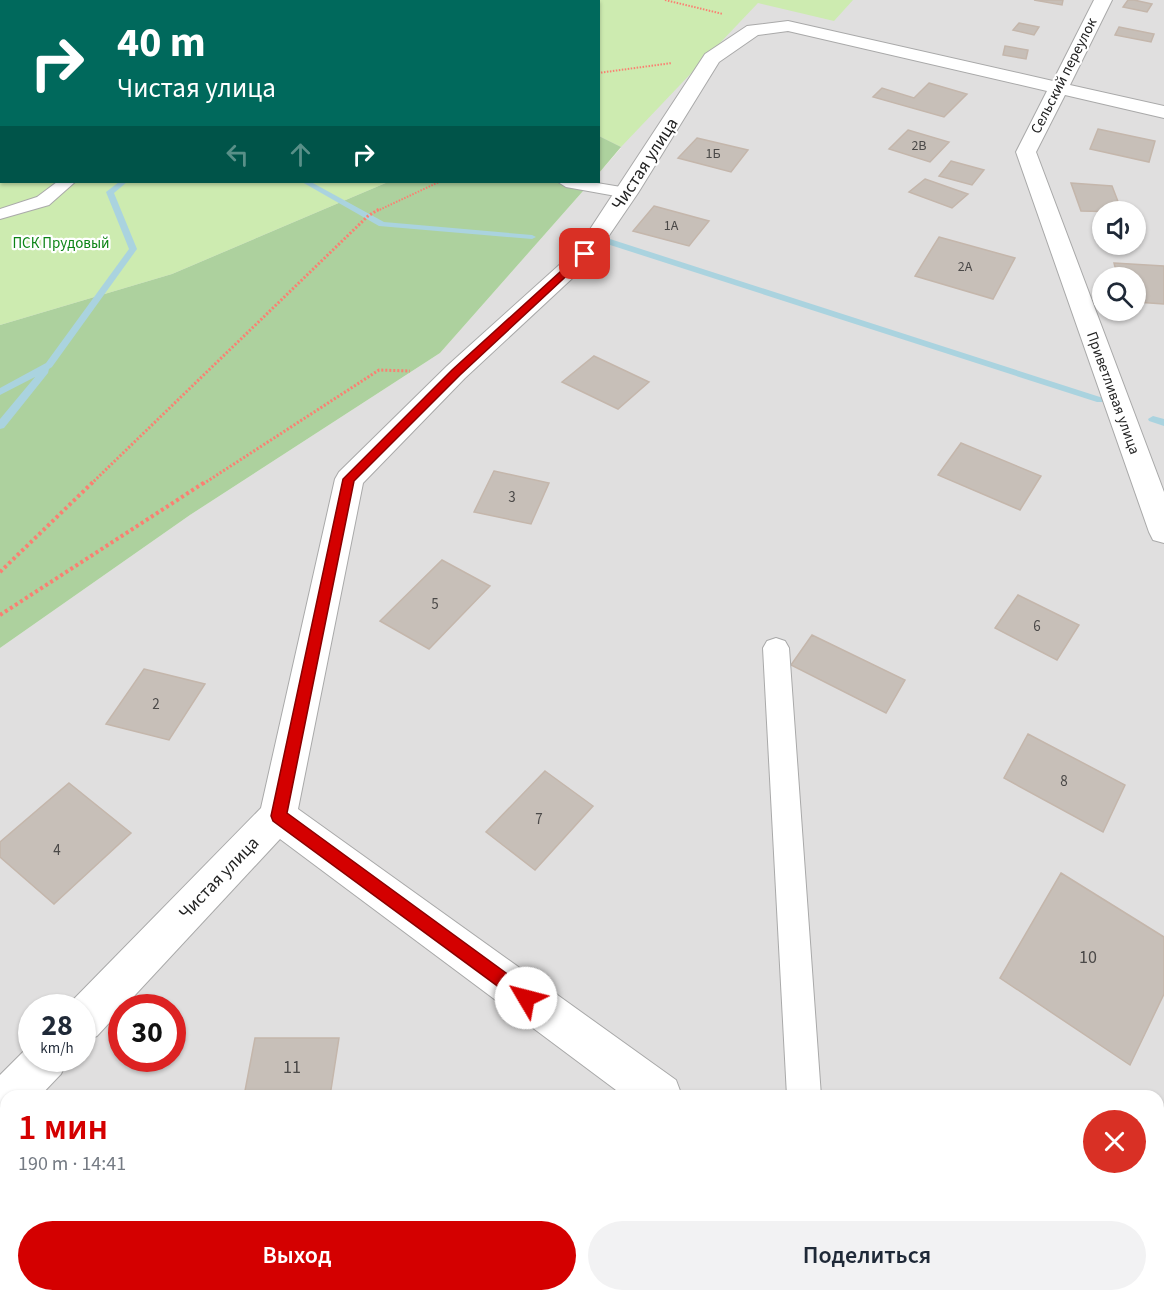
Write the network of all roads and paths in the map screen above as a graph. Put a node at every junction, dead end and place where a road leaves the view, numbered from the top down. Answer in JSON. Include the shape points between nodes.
{"nodes":[{"id":1,"x":665,"y":0,"type":"edge"},
{"id":2,"x":1103,"y":0,"type":"edge"},
{"id":3,"x":770,"y":26,"type":"junction"},
{"id":4,"x":712,"y":58,"type":"junction"},
{"id":5,"x":600,"y":74,"type":"edge"},
{"id":6,"x":1057,"y":87,"type":"junction"},
{"id":7,"x":1164,"y":112,"type":"edge"},
{"id":8,"x":1026,"y":152,"type":"joint"},
{"id":9,"x":65,"y":183,"type":"edge"},
{"id":10,"x":437,"y":183,"type":"edge"},
{"id":11,"x":572,"y":183,"type":"edge"},
{"id":12,"x":627,"y":193,"type":"junction"},
{"id":13,"x":0,"y":214,"type":"edge"},
{"id":14,"x":456,"y":372,"type":"junction"},
{"id":15,"x":1164,"y":532,"type":"edge"},
{"id":16,"x":0,"y":572,"type":"edge"},
{"id":17,"x":0,"y":615,"type":"edge"},
{"id":18,"x":776,"y":648,"type":"dead end"},
{"id":19,"x":278,"y":816,"type":"junction"},
{"id":20,"x":96,"y":1005,"type":"edge"},
{"id":21,"x":33,"y":1072,"type":"edge"},
{"id":22,"x":16,"y":1090,"type":"edge"},
{"id":23,"x":652,"y":1090,"type":"edge"},
{"id":24,"x":804,"y":1090,"type":"edge"}],
"edges":[{"from":1,"to":3,"type":"path"},
{"from":2,"to":6,"type":"street","name":"Сельский переулок"},
{"from":3,"to":4,"type":"street","via":[[753,30]]},
{"from":3,"to":6,"type":"street","via":[[813,31]]},
{"from":4,"to":5,"type":"path"},
{"from":4,"to":12,"type":"street","name":"Чистая улица"},
{"from":6,"to":7,"type":"street"},
{"from":6,"to":8,"type":"street","name":"Сельский переулок"},
{"from":8,"to":15,"type":"street","name":"Приветливая улица"},
{"from":9,"to":13,"type":"lane","via":[[44,201]]},
{"from":10,"to":16,"type":"path","via":[[368,216]]},
{"from":11,"to":12,"type":"lane"},
{"from":12,"to":14,"type":"street","name":"Чистая улица","via":[[585,254]]},
{"from":14,"to":17,"type":"path","via":[[379,370]]},
{"from":14,"to":19,"type":"street","name":"Чистая улица","via":[[349,479]]},
{"from":18,"to":24,"type":"lane"},
{"from":19,"to":20,"type":"street","name":"Чистая улица"},
{"from":19,"to":23,"type":"street"},
{"from":21,"to":22,"type":"street"}]}
